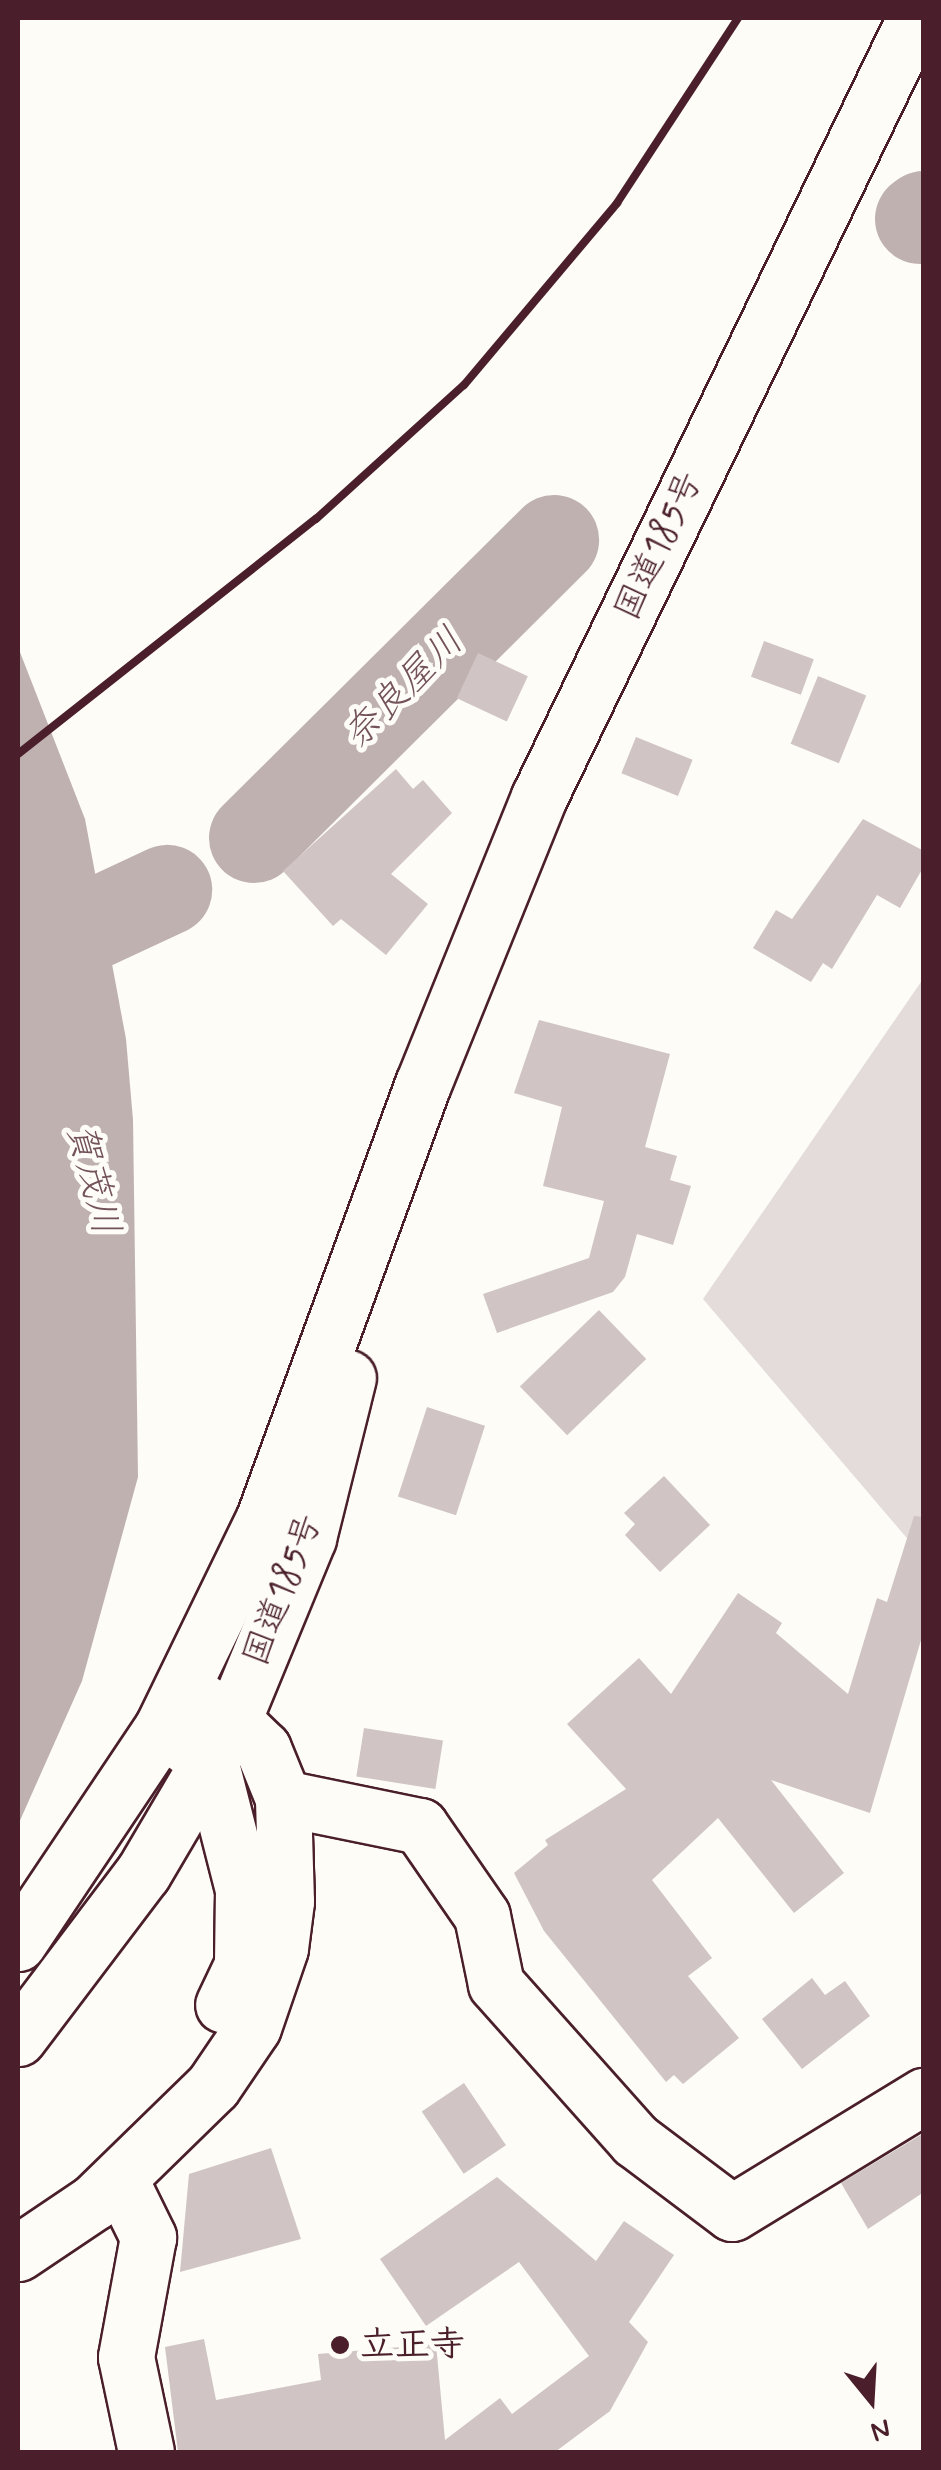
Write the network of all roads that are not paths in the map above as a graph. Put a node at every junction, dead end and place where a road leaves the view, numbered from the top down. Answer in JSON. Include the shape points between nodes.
{"nodes":[{"id":1,"x":915,"y":18,"type":"edge"},
{"id":2,"x":423,"y":1084,"type":"junction"},
{"id":3,"x":163,"y":1725,"type":"junction"},
{"id":4,"x":222,"y":1742,"type":"junction"},
{"id":5,"x":283,"y":1798,"type":"junction"},
{"id":6,"x":18,"y":1943,"type":"edge"},
{"id":7,"x":18,"y":2038,"type":"edge"},
{"id":8,"x":924,"y":2096,"type":"edge"},
{"id":9,"x":107,"y":2191,"type":"junction"},
{"id":10,"x":18,"y":2253,"type":"edge"},
{"id":11,"x":146,"y":2452,"type":"edge"}],
"edges":[{"from":1,"to":2,"type":"main road","name":"国道185号","via":[[540,796]]},
{"from":2,"to":3,"type":"main road","name":"国道185号","via":[[264,1518]]},
{"from":2,"to":4,"type":"main road","name":"国道185号","via":[[308,1538]]},
{"from":3,"to":4,"type":"main road"},
{"from":3,"to":6,"type":"main road","name":"国道185号"},
{"from":4,"to":5,"type":"main road","via":[[263,1749]]},
{"from":4,"to":7,"type":"main road","name":"国道185号","via":[[144,1873]]},
{"from":4,"to":9,"type":"main road","via":[[243,1890],[242,1965],[197,2057]]},
{"from":5,"to":8,"type":"main road","via":[[420,1826],[482,1916],[496,1984],[634,2140],[732,2213]]},
{"from":5,"to":9,"type":"main road","via":[[286,1900],[280,1948],[253,2027],[213,2086]]},
{"from":9,"to":10,"type":"main road"},
{"from":9,"to":11,"type":"main road","via":[[148,2237],[126,2357]]}]}
